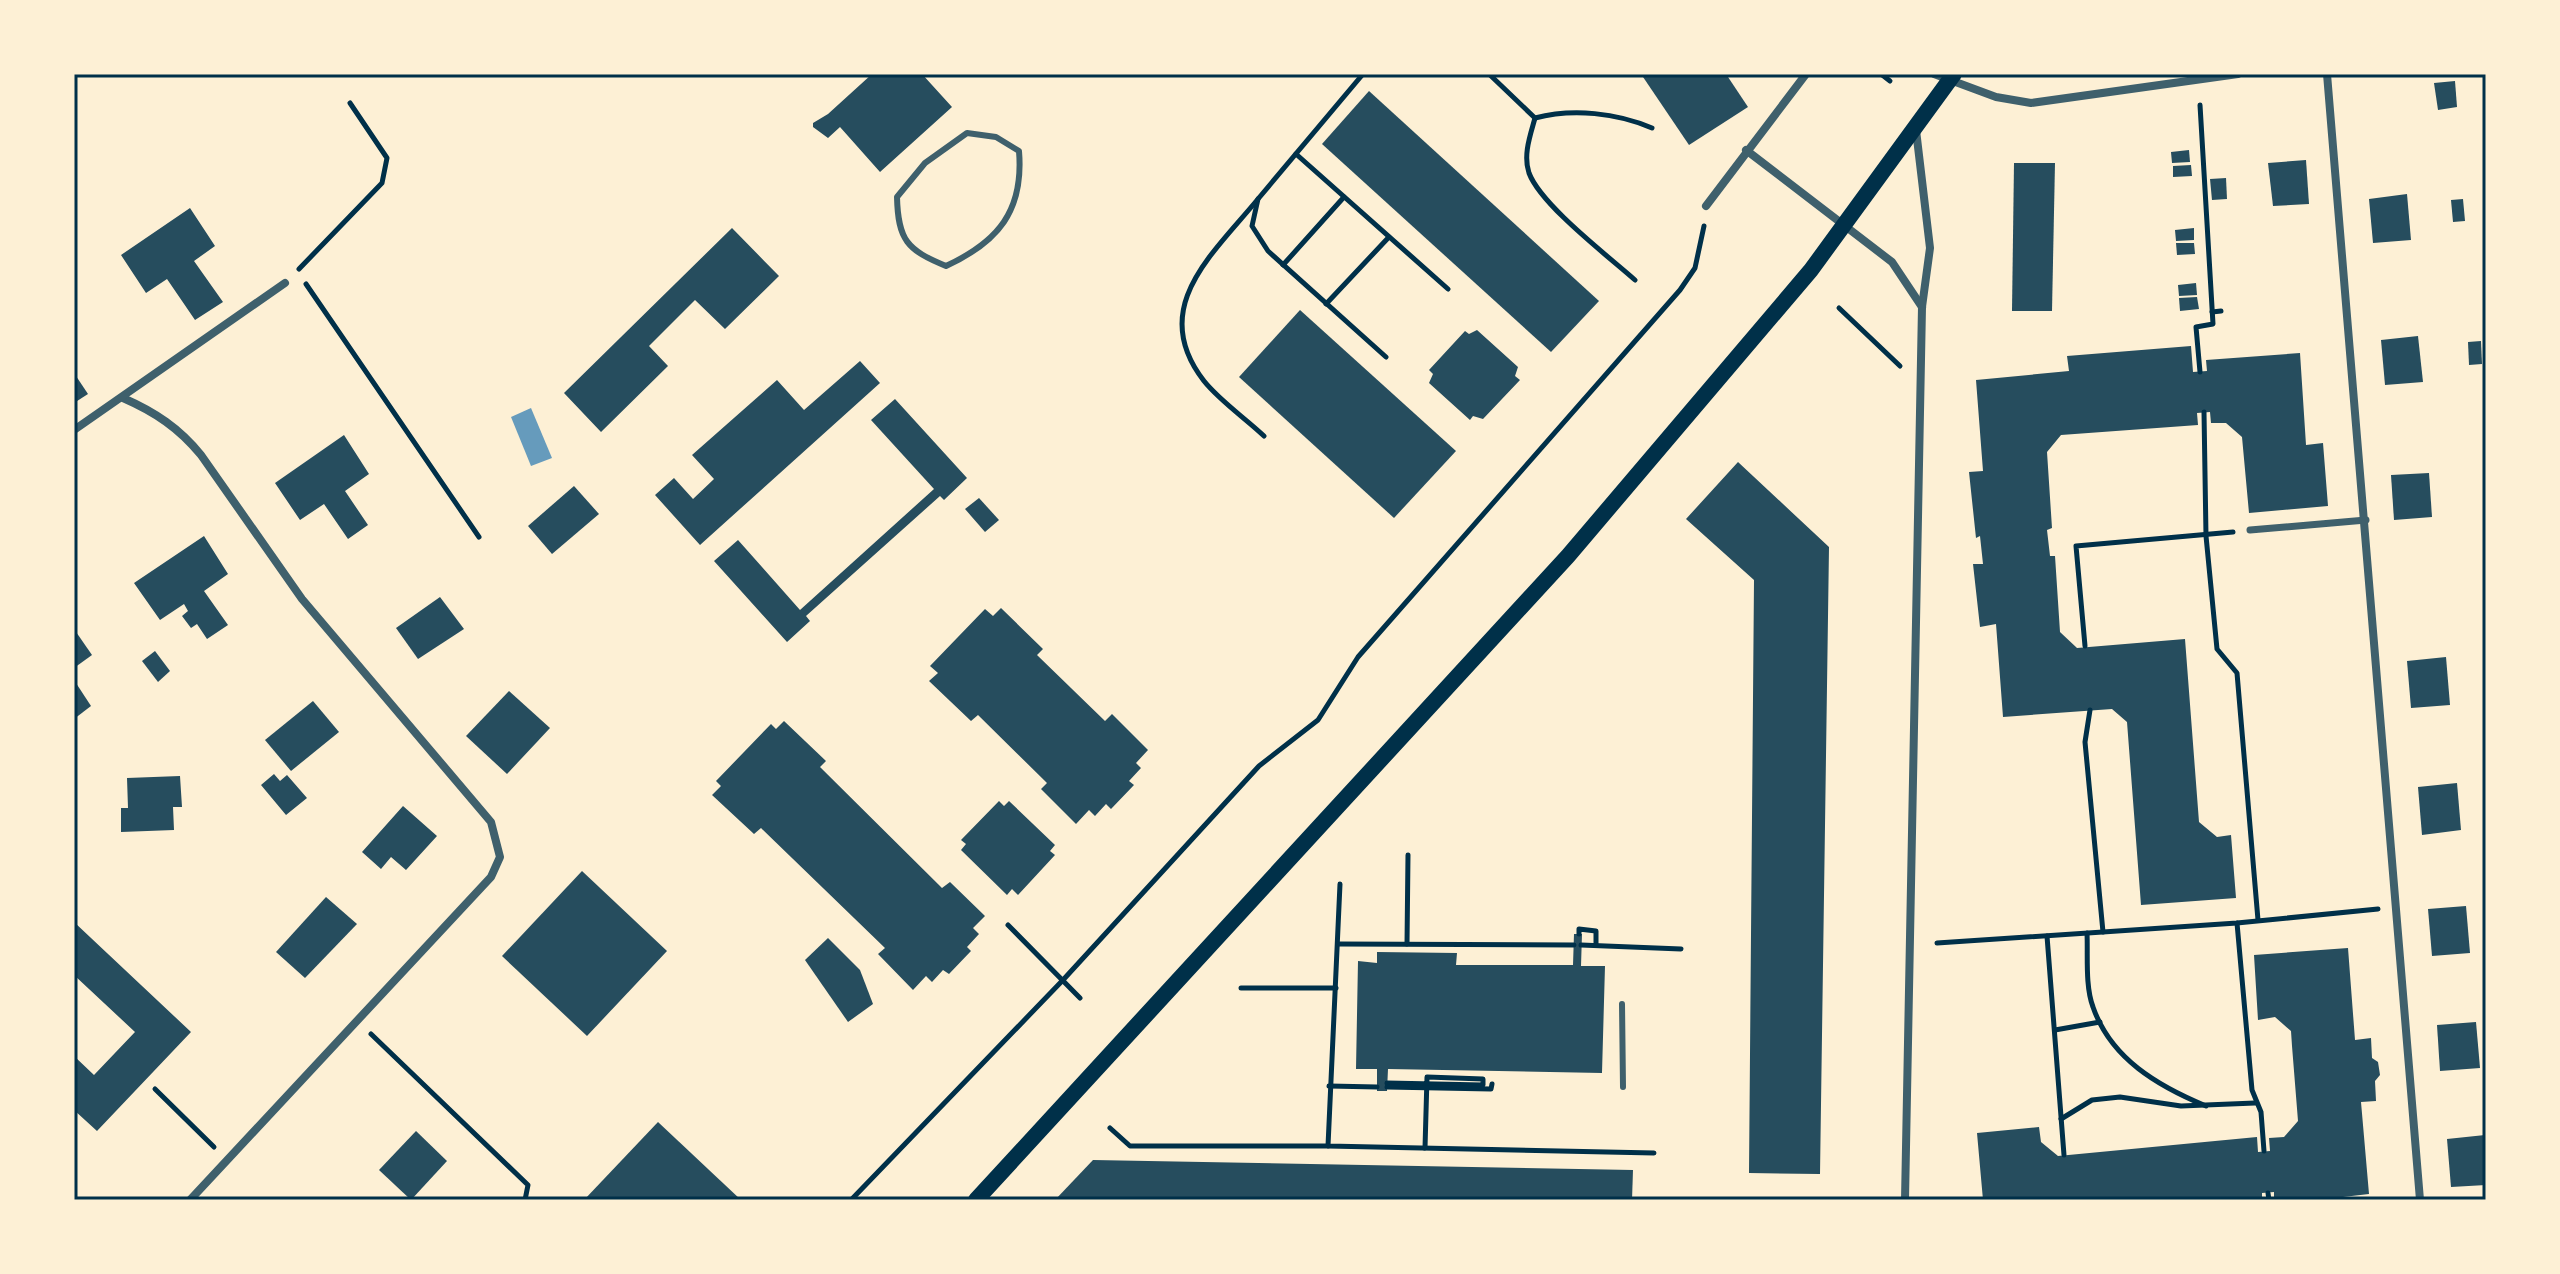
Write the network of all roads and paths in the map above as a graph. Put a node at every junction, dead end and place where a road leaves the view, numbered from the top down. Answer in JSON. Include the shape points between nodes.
{"nodes":[{"id":1,"x":1363,"y":74,"type":"edge"},
{"id":2,"x":1489,"y":74,"type":"edge"},
{"id":3,"x":1806,"y":74,"type":"edge"},
{"id":4,"x":1881,"y":74,"type":"edge"},
{"id":5,"x":2238,"y":74,"type":"edge"},
{"id":6,"x":2327,"y":74,"type":"edge"},
{"id":7,"x":1946,"y":76,"type":"edge"},
{"id":8,"x":1890,"y":81,"type":"dead end"},
{"id":9,"x":350,"y":103,"type":"dead end"},
{"id":10,"x":2200,"y":105,"type":"dead end"},
{"id":11,"x":1535,"y":118,"type":"junction"},
{"id":12,"x":1915,"y":125,"type":"junction"},
{"id":13,"x":1652,"y":128,"type":"dead end"},
{"id":14,"x":1746,"y":150,"type":"junction"},
{"id":15,"x":1296,"y":154,"type":"junction"},
{"id":16,"x":1344,"y":197,"type":"junction"},
{"id":17,"x":1258,"y":199,"type":"junction"},
{"id":18,"x":1706,"y":206,"type":"joint"},
{"id":19,"x":1844,"y":224,"type":"junction"},
{"id":20,"x":1389,"y":237,"type":"junction"},
{"id":21,"x":1283,"y":265,"type":"junction"},
{"id":22,"x":946,"y":266,"type":"joint"},
{"id":23,"x":1635,"y":280,"type":"dead end"},
{"id":24,"x":285,"y":283,"type":"dead end"},
{"id":25,"x":1448,"y":289,"type":"dead end"},
{"id":26,"x":1326,"y":304,"type":"junction"},
{"id":27,"x":1922,"y":307,"type":"junction"},
{"id":28,"x":1839,"y":308,"type":"dead end"},
{"id":29,"x":2221,"y":311,"type":"dead end"},
{"id":30,"x":2212,"y":312,"type":"junction"},
{"id":31,"x":1386,"y":357,"type":"dead end"},
{"id":32,"x":1904,"y":370,"type":"dead end"},
{"id":33,"x":2200,"y":372,"type":"dead end"},
{"id":34,"x":123,"y":398,"type":"junction"},
{"id":35,"x":2204,"y":412,"type":"dead end"},
{"id":36,"x":74,"y":430,"type":"edge"},
{"id":37,"x":1264,"y":436,"type":"dead end"},
{"id":38,"x":2366,"y":520,"type":"junction"},
{"id":39,"x":2250,"y":530,"type":"joint"},
{"id":40,"x":2206,"y":536,"type":"junction"},
{"id":41,"x":479,"y":537,"type":"dead end"},
{"id":42,"x":2085,"y":646,"type":"dead end"},
{"id":43,"x":2090,"y":710,"type":"dead end"},
{"id":44,"x":1408,"y":855,"type":"dead end"},
{"id":45,"x":1340,"y":884,"type":"dead end"},
{"id":46,"x":2397,"y":907,"type":"junction"},
{"id":47,"x":2258,"y":920,"type":"junction"},
{"id":48,"x":2237,"y":923,"type":"junction"},
{"id":49,"x":1008,"y":925,"type":"dead end"},
{"id":50,"x":2103,"y":932,"type":"junction"},
{"id":51,"x":2087,"y":933,"type":"junction"},
{"id":52,"x":1579,"y":934,"type":"dead end"},
{"id":53,"x":2047,"y":936,"type":"junction"},
{"id":54,"x":1937,"y":943,"type":"dead end"},
{"id":55,"x":1338,"y":944,"type":"junction"},
{"id":56,"x":1407,"y":944,"type":"junction"},
{"id":57,"x":1596,"y":945,"type":"junction"},
{"id":58,"x":1681,"y":949,"type":"dead end"},
{"id":59,"x":1063,"y":980,"type":"junction"},
{"id":60,"x":1241,"y":988,"type":"dead end"},
{"id":61,"x":1336,"y":988,"type":"junction"},
{"id":62,"x":1080,"y":998,"type":"dead end"},
{"id":63,"x":1622,"y":1004,"type":"dead end"},
{"id":64,"x":2100,"y":1022,"type":"junction"},
{"id":65,"x":358,"y":1023,"type":"junction"},
{"id":66,"x":2055,"y":1030,"type":"junction"},
{"id":67,"x":1492,"y":1084,"type":"dead end"},
{"id":68,"x":1329,"y":1086,"type":"junction"},
{"id":69,"x":1377,"y":1087,"type":"dead end"},
{"id":70,"x":1623,"y":1087,"type":"dead end"},
{"id":71,"x":1427,"y":1088,"type":"junction"},
{"id":72,"x":155,"y":1089,"type":"dead end"},
{"id":73,"x":2255,"y":1103,"type":"junction"},
{"id":74,"x":2206,"y":1106,"type":"junction"},
{"id":75,"x":2061,"y":1119,"type":"junction"},
{"id":76,"x":1110,"y":1128,"type":"dead end"},
{"id":77,"x":1328,"y":1146,"type":"junction"},
{"id":78,"x":1425,"y":1148,"type":"junction"},
{"id":79,"x":2264,"y":1151,"type":"dead end"},
{"id":80,"x":1654,"y":1153,"type":"dead end"},
{"id":81,"x":2064,"y":1155,"type":"dead end"},
{"id":82,"x":228,"y":1160,"type":"junction"},
{"id":83,"x":190,"y":1200,"type":"edge"},
{"id":84,"x":525,"y":1200,"type":"edge"},
{"id":85,"x":851,"y":1200,"type":"edge"},
{"id":86,"x":976,"y":1200,"type":"edge"},
{"id":87,"x":1905,"y":1200,"type":"edge"},
{"id":88,"x":2420,"y":1200,"type":"edge"}],
"edges":[{"from":1,"to":15,"type":"path"},
{"from":2,"to":11,"type":"path"},
{"from":3,"to":14,"type":"street"},
{"from":4,"to":8,"type":"path"},
{"from":5,"to":7,"type":"street","via":[[2031,103],[1996,97]]},
{"from":6,"to":38,"type":"street"},
{"from":7,"to":12,"type":"main road"},
{"from":9,"to":41,"type":"path","via":[[387,158],[382,183],[298,270]]},
{"from":10,"to":30,"type":"path"},
{"from":11,"to":13,"type":"path","via":[[1556,113],[1626,117]]},
{"from":11,"to":23,"type":"path","via":[[1527,161],[1539,190]]},
{"from":12,"to":19,"type":"main road"},
{"from":12,"to":27,"type":"street","via":[[1930,248]]},
{"from":14,"to":18,"type":"street"},
{"from":14,"to":19,"type":"street"},
{"from":15,"to":16,"type":"path"},
{"from":15,"to":17,"type":"path"},
{"from":16,"to":20,"type":"path"},
{"from":16,"to":21,"type":"path"},
{"from":17,"to":21,"type":"path","via":[[1252,226]]},
{"from":17,"to":37,"type":"path","via":[[1191,281],[1180,317],[1188,352],[1204,381]]},
{"from":18,"to":59,"type":"path","via":[[1695,268],[1680,290],[1358,657],[1318,720],[1259,766]]},
{"from":19,"to":27,"type":"street","via":[[1892,262]]},
{"from":19,"to":86,"type":"main road","via":[[1797,287],[1568,556]]},
{"from":20,"to":25,"type":"path"},
{"from":20,"to":26,"type":"path"},
{"from":21,"to":26,"type":"path"},
{"from":22,"to":22,"type":"lane","via":[[916,254],[898,228],[897,197],[925,163],[967,133],[996,137],[1019,151],[1021,179],[1009,218],[978,251]]},
{"from":24,"to":34,"type":"street"},
{"from":26,"to":31,"type":"path"},
{"from":27,"to":87,"type":"street"},
{"from":28,"to":32,"type":"path"},
{"from":29,"to":30,"type":"path"},
{"from":30,"to":33,"type":"path","via":[[2213,324],[2196,327]]},
{"from":34,"to":36,"type":"street"},
{"from":34,"to":65,"type":"street","via":[[153,411],[186,436],[302,599],[491,822],[498,838],[500,857],[491,877]]},
{"from":35,"to":40,"type":"path"},
{"from":38,"to":39,"type":"street"},
{"from":38,"to":46,"type":"street"},
{"from":39,"to":40,"type":"path"},
{"from":40,"to":42,"type":"path","via":[[2076,546]]},
{"from":40,"to":47,"type":"path","via":[[2217,649],[2237,673]]},
{"from":43,"to":50,"type":"path","via":[[2085,742]]},
{"from":44,"to":56,"type":"path"},
{"from":45,"to":55,"type":"path"},
{"from":46,"to":47,"type":"path"},
{"from":46,"to":88,"type":"street"},
{"from":47,"to":48,"type":"path"},
{"from":48,"to":50,"type":"path"},
{"from":48,"to":73,"type":"path"},
{"from":49,"to":59,"type":"path"},
{"from":50,"to":51,"type":"path"},
{"from":51,"to":53,"type":"path"},
{"from":51,"to":64,"type":"path","via":[[2092,1005]]},
{"from":52,"to":57,"type":"path","via":[[1579,929],[1596,931]]},
{"from":53,"to":54,"type":"path"},
{"from":53,"to":66,"type":"path"},
{"from":55,"to":56,"type":"path"},
{"from":55,"to":61,"type":"path"},
{"from":56,"to":57,"type":"path"},
{"from":57,"to":58,"type":"path"},
{"from":59,"to":62,"type":"path"},
{"from":59,"to":85,"type":"path"},
{"from":60,"to":61,"type":"path"},
{"from":61,"to":68,"type":"path"},
{"from":63,"to":70,"type":"lane"},
{"from":64,"to":66,"type":"path"},
{"from":64,"to":74,"type":"path","via":[[2135,1068],[2167,1090]]},
{"from":65,"to":82,"type":"street"},
{"from":65,"to":84,"type":"path","via":[[528,1185]]},
{"from":66,"to":75,"type":"path"},
{"from":67,"to":71,"type":"path","via":[[1491,1089]]},
{"from":68,"to":69,"type":"path"},
{"from":68,"to":77,"type":"path"},
{"from":71,"to":71,"type":"path","via":[[1387,1085],[1483,1085],[1483,1079],[1427,1077]]},
{"from":71,"to":78,"type":"path"},
{"from":72,"to":82,"type":"path"},
{"from":73,"to":74,"type":"path"},
{"from":73,"to":79,"type":"path","via":[[2261,1112]]},
{"from":74,"to":75,"type":"path","via":[[2120,1097],[2092,1100]]},
{"from":75,"to":81,"type":"path"},
{"from":76,"to":77,"type":"path","via":[[1130,1146]]},
{"from":77,"to":78,"type":"path"},
{"from":78,"to":80,"type":"path"},
{"from":82,"to":83,"type":"street"}]}
